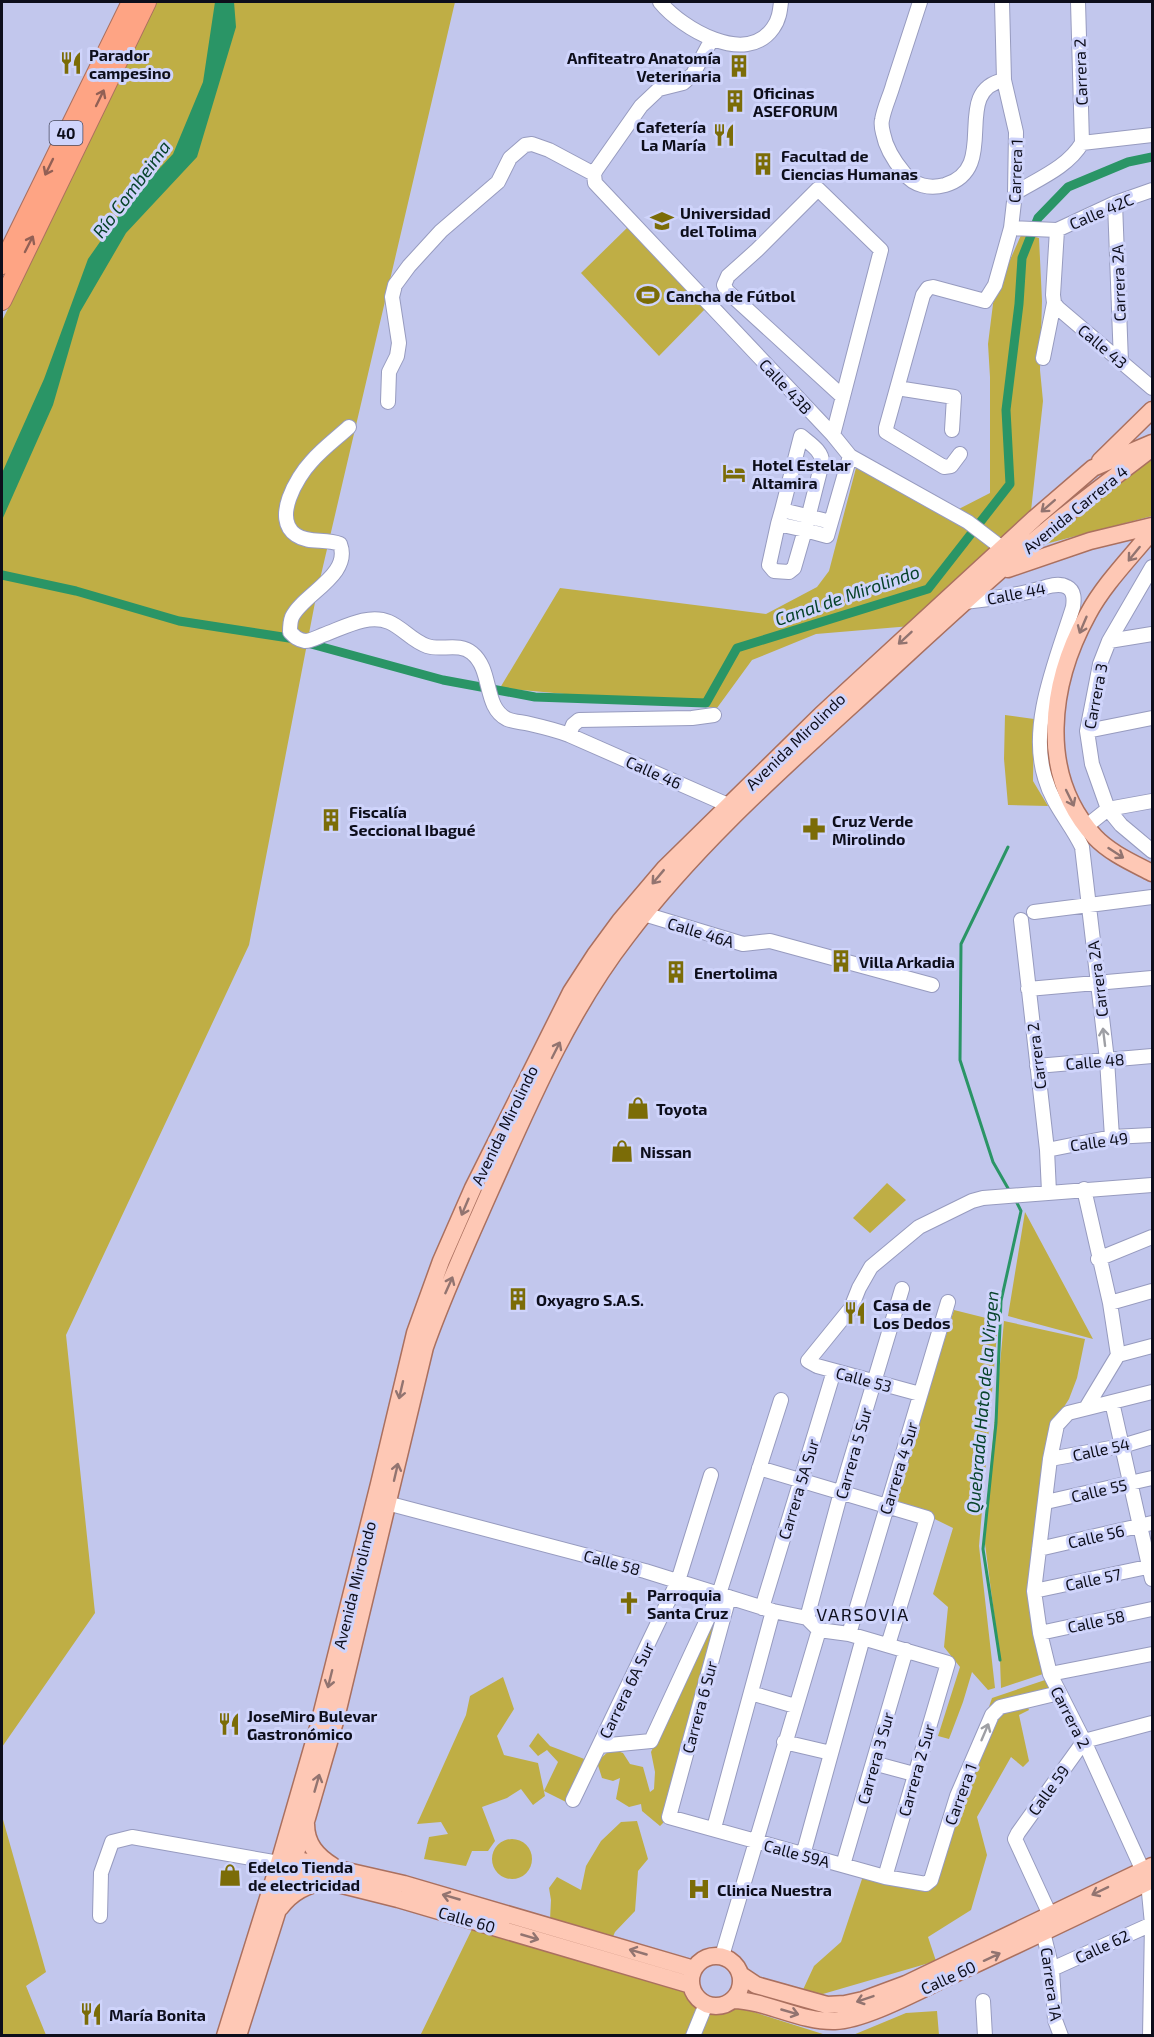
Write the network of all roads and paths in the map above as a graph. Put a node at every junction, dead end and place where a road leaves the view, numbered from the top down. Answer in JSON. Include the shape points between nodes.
{"nodes":[{"id":1,"x":131,"y":2,"type":"edge"},
{"id":2,"x":147,"y":2,"type":"edge"},
{"id":3,"x":660,"y":2,"type":"edge"},
{"id":4,"x":781,"y":2,"type":"edge"},
{"id":5,"x":920,"y":2,"type":"edge"},
{"id":6,"x":1002,"y":2,"type":"edge"},
{"id":7,"x":1078,"y":2,"type":"edge"},
{"id":8,"x":712,"y":39,"type":"junction"},
{"id":9,"x":1004,"y":80,"type":"junction"},
{"id":10,"x":1152,"y":135,"type":"edge"},
{"id":11,"x":1082,"y":143,"type":"junction"},
{"id":12,"x":596,"y":181,"type":"junction"},
{"id":13,"x":1152,"y":190,"type":"edge"},
{"id":14,"x":1015,"y":193,"type":"junction"},
{"id":15,"x":1115,"y":203,"type":"junction"},
{"id":16,"x":1011,"y":228,"type":"junction"},
{"id":17,"x":1053,"y":230,"type":"junction"},
{"id":18,"x":6,"y":272,"type":"edge"},
{"id":19,"x":2,"y":301,"type":"edge"},
{"id":20,"x":1054,"y":303,"type":"junction"},
{"id":21,"x":1043,"y":358,"type":"dead end"},
{"id":22,"x":1121,"y":362,"type":"junction"},
{"id":23,"x":897,"y":388,"type":"junction"},
{"id":24,"x":1152,"y":388,"type":"edge"},
{"id":25,"x":843,"y":397,"type":"junction"},
{"id":26,"x":388,"y":402,"type":"dead end"},
{"id":27,"x":1152,"y":411,"type":"edge"},
{"id":28,"x":349,"y":427,"type":"dead end"},
{"id":29,"x":952,"y":430,"type":"dead end"},
{"id":30,"x":833,"y":435,"type":"junction"},
{"id":31,"x":1152,"y":445,"type":"edge"},
{"id":32,"x":960,"y":454,"type":"dead end"},
{"id":33,"x":850,"y":456,"type":"junction"},
{"id":34,"x":1093,"y":468,"type":"junction"},
{"id":35,"x":782,"y":510,"type":"junction"},
{"id":36,"x":808,"y":516,"type":"junction"},
{"id":37,"x":831,"y":522,"type":"junction"},
{"id":38,"x":778,"y":524,"type":"junction"},
{"id":39,"x":1152,"y":525,"type":"edge"},
{"id":40,"x":804,"y":530,"type":"junction"},
{"id":41,"x":1152,"y":531,"type":"edge"},
{"id":42,"x":1002,"y":548,"type":"junction"},
{"id":43,"x":1152,"y":567,"type":"edge"},
{"id":44,"x":999,"y":572,"type":"junction"},
{"id":45,"x":1067,"y":587,"type":"joint"},
{"id":46,"x":965,"y":602,"type":"junction"},
{"id":47,"x":1152,"y":634,"type":"edge"},
{"id":48,"x":1110,"y":641,"type":"junction"},
{"id":49,"x":714,"y":715,"type":"dead end"},
{"id":50,"x":1152,"y":718,"type":"edge"},
{"id":51,"x":1087,"y":731,"type":"junction"},
{"id":52,"x":569,"y":735,"type":"junction"},
{"id":53,"x":1152,"y":801,"type":"edge"},
{"id":54,"x":732,"y":809,"type":"junction"},
{"id":55,"x":1108,"y":809,"type":"junction"},
{"id":56,"x":1081,"y":830,"type":"junction"},
{"id":57,"x":1152,"y":851,"type":"edge"},
{"id":58,"x":1152,"y":873,"type":"edge"},
{"id":59,"x":1152,"y":897,"type":"edge"},
{"id":60,"x":1089,"y":906,"type":"junction"},
{"id":61,"x":1034,"y":912,"type":"dead end"},
{"id":62,"x":644,"y":914,"type":"junction"},
{"id":63,"x":1021,"y":920,"type":"dead end"},
{"id":64,"x":1152,"y":978,"type":"edge"},
{"id":65,"x":1098,"y":982,"type":"junction"},
{"id":66,"x":932,"y":985,"type":"dead end"},
{"id":67,"x":1028,"y":989,"type":"junction"},
{"id":68,"x":1152,"y":1056,"type":"edge"},
{"id":69,"x":1107,"y":1060,"type":"junction"},
{"id":70,"x":1037,"y":1066,"type":"junction"},
{"id":71,"x":1152,"y":1135,"type":"edge"},
{"id":72,"x":1112,"y":1137,"type":"junction"},
{"id":73,"x":1047,"y":1150,"type":"junction"},
{"id":74,"x":1152,"y":1185,"type":"edge"},
{"id":75,"x":1084,"y":1189,"type":"junction"},
{"id":76,"x":1042,"y":1193,"type":"junction"},
{"id":77,"x":1152,"y":1237,"type":"edge"},
{"id":78,"x":1098,"y":1259,"type":"junction"},
{"id":79,"x":902,"y":1289,"type":"dead end"},
{"id":80,"x":1152,"y":1291,"type":"edge"},
{"id":81,"x":948,"y":1302,"type":"dead end"},
{"id":82,"x":1110,"y":1303,"type":"junction"},
{"id":83,"x":1152,"y":1346,"type":"edge"},
{"id":84,"x":1118,"y":1355,"type":"junction"},
{"id":85,"x":834,"y":1371,"type":"junction"},
{"id":86,"x":874,"y":1382,"type":"junction"},
{"id":87,"x":1152,"y":1392,"type":"edge"},
{"id":88,"x":920,"y":1394,"type":"junction"},
{"id":89,"x":781,"y":1400,"type":"dead end"},
{"id":90,"x":1112,"y":1402,"type":"junction"},
{"id":91,"x":1086,"y":1408,"type":"junction"},
{"id":92,"x":1152,"y":1437,"type":"edge"},
{"id":93,"x":1122,"y":1446,"type":"junction"},
{"id":94,"x":1050,"y":1460,"type":"junction"},
{"id":95,"x":759,"y":1468,"type":"junction"},
{"id":96,"x":711,"y":1475,"type":"dead end"},
{"id":97,"x":1152,"y":1478,"type":"edge"},
{"id":98,"x":801,"y":1480,"type":"junction"},
{"id":99,"x":1130,"y":1483,"type":"junction"},
{"id":100,"x":841,"y":1492,"type":"junction"},
{"id":101,"x":382,"y":1502,"type":"junction"},
{"id":102,"x":1046,"y":1502,"type":"junction"},
{"id":103,"x":887,"y":1506,"type":"junction"},
{"id":104,"x":1146,"y":1524,"type":"edge"},
{"id":105,"x":1039,"y":1549,"type":"junction"},
{"id":106,"x":1152,"y":1571,"type":"edge"},
{"id":107,"x":678,"y":1581,"type":"junction"},
{"id":108,"x":1034,"y":1591,"type":"junction"},
{"id":109,"x":724,"y":1596,"type":"junction"},
{"id":110,"x":768,"y":1609,"type":"junction"},
{"id":111,"x":1152,"y":1609,"type":"edge"},
{"id":112,"x":807,"y":1618,"type":"junction"},
{"id":113,"x":819,"y":1630,"type":"junction"},
{"id":114,"x":1040,"y":1633,"type":"junction"},
{"id":115,"x":849,"y":1634,"type":"junction"},
{"id":116,"x":863,"y":1638,"type":"junction"},
{"id":117,"x":888,"y":1645,"type":"junction"},
{"id":118,"x":906,"y":1650,"type":"junction"},
{"id":119,"x":1152,"y":1654,"type":"edge"},
{"id":120,"x":1050,"y":1674,"type":"junction"},
{"id":121,"x":751,"y":1693,"type":"junction"},
{"id":122,"x":1059,"y":1693,"type":"junction"},
{"id":123,"x":795,"y":1706,"type":"junction"},
{"id":124,"x":1152,"y":1723,"type":"edge"},
{"id":125,"x":1084,"y":1741,"type":"junction"},
{"id":126,"x":784,"y":1742,"type":"junction"},
{"id":127,"x":600,"y":1746,"type":"junction"},
{"id":128,"x":831,"y":1753,"type":"junction"},
{"id":129,"x":873,"y":1762,"type":"junction"},
{"id":130,"x":914,"y":1774,"type":"junction"},
{"id":131,"x":573,"y":1800,"type":"dead end"},
{"id":132,"x":669,"y":1817,"type":"joint"},
{"id":133,"x":307,"y":1818,"type":"junction"},
{"id":134,"x":714,"y":1828,"type":"junction"},
{"id":135,"x":755,"y":1842,"type":"junction"},
{"id":136,"x":803,"y":1855,"type":"junction"},
{"id":137,"x":287,"y":1865,"type":"junction"},
{"id":138,"x":843,"y":1865,"type":"junction"},
{"id":139,"x":334,"y":1875,"type":"junction"},
{"id":140,"x":1149,"y":1875,"type":"edge"},
{"id":141,"x":885,"y":1877,"type":"junction"},
{"id":142,"x":926,"y":1884,"type":"joint"},
{"id":143,"x":276,"y":1914,"type":"junction"},
{"id":144,"x":1050,"y":1915,"type":"junction"},
{"id":145,"x":100,"y":1916,"type":"dead end"},
{"id":146,"x":1152,"y":1924,"type":"edge"},
{"id":147,"x":1043,"y":1932,"type":"junction"},
{"id":148,"x":722,"y":1956,"type":"junction"},
{"id":149,"x":1052,"y":1969,"type":"junction"},
{"id":150,"x":741,"y":1974,"type":"junction"},
{"id":151,"x":693,"y":1977,"type":"junction"},
{"id":152,"x":733,"y":2000,"type":"junction"},
{"id":153,"x":983,"y":2001,"type":"dead end"},
{"id":154,"x":706,"y":2004,"type":"junction"},
{"id":155,"x":225,"y":2036,"type":"edge"},
{"id":156,"x":238,"y":2036,"type":"edge"},
{"id":157,"x":693,"y":2036,"type":"edge"},
{"id":158,"x":985,"y":2036,"type":"edge"},
{"id":159,"x":1061,"y":2036,"type":"edge"},
{"id":160,"x":1150,"y":2036,"type":"edge"}],
"edges":[{"from":1,"to":18,"type":"highway","number":"40","one_way":true},
{"from":18,"to":2,"type":"highway","number":"40","one_way":true,"via":[[48,208]]},
{"from":3,"to":8,"type":"street","via":[[676,18]]},
{"from":4,"to":8,"type":"street","via":[[776,23],[765,36],[744,45]]},
{"from":5,"to":9,"type":"street","via":[[882,120],[886,148],[909,180],[934,187],[963,175],[972,160],[976,107],[982,91]]},
{"from":6,"to":9,"type":"street","name":"Carrera 1"},
{"from":7,"to":11,"type":"street","name":"Carrera 2"},
{"from":8,"to":12,"type":"street","via":[[688,79],[659,89],[636,111]]},
{"from":9,"to":14,"type":"street","name":"Carrera 1","via":[[1016,132]]},
{"from":10,"to":11,"type":"street"},
{"from":11,"to":14,"type":"street","via":[[1066,162]]},
{"from":12,"to":26,"type":"street","name":"Calle 43B","via":[[549,150],[525,145],[510,158],[498,182],[441,231],[395,285],[392,297],[399,343],[389,372]]},
{"from":12,"to":30,"type":"street","name":"Calle 43B"},
{"from":13,"to":15,"type":"street","name":"Calle 42C"},
{"from":14,"to":16,"type":"street","name":"Carrera 1"},
{"from":15,"to":17,"type":"street","name":"Calle 42C"},
{"from":15,"to":22,"type":"street","name":"Carrera 2A"},
{"from":16,"to":17,"type":"street"},
{"from":16,"to":23,"type":"street","name":"Carrera 1","via":[[994,285],[985,301],[933,287],[926,290]]},
{"from":17,"to":20,"type":"street"},
{"from":18,"to":19,"type":"highway","number":"40"},
{"from":20,"to":21,"type":"street"},
{"from":20,"to":22,"type":"street","name":"Calle 43"},
{"from":22,"to":24,"type":"street","name":"Calle 43"},
{"from":23,"to":29,"type":"street","via":[[954,397]]},
{"from":23,"to":32,"type":"street","via":[[886,432],[944,466],[951,466]]},
{"from":25,"to":25,"type":"street","via":[[881,250],[818,189],[728,276],[724,285]]},
{"from":25,"to":30,"type":"street"},
{"from":27,"to":34,"type":"main road","name":"Avenida Carrera 4"},
{"from":28,"to":52,"type":"street","name":"Calle 46","via":[[310,462],[291,494],[285,515],[288,529],[310,541],[340,544],[343,553],[340,565],[325,584],[297,610],[290,632],[310,640],[364,620],[381,619],[429,647],[469,650],[479,660],[497,712],[508,720]]},
{"from":30,"to":33,"type":"street","name":"Calle 43B"},
{"from":31,"to":34,"type":"main road","name":"Avenida Mirolindo"},
{"from":31,"to":44,"type":"main road","name":"Avenida Carrera 4"},
{"from":33,"to":37,"type":"street"},
{"from":33,"to":42,"type":"street","name":"Calle 43B","via":[[968,522]]},
{"from":34,"to":42,"type":"main road","name":"Avenida Mirolindo","one_way":true},
{"from":35,"to":36,"type":"street"},
{"from":35,"to":36,"type":"street","via":[[801,436],[822,460]]},
{"from":35,"to":38,"type":"street"},
{"from":36,"to":37,"type":"street"},
{"from":36,"to":40,"type":"street"},
{"from":37,"to":40,"type":"street","via":[[827,536]]},
{"from":38,"to":40,"type":"street"},
{"from":38,"to":40,"type":"street","via":[[769,561],[774,571],[789,572],[794,568]]},
{"from":39,"to":44,"type":"main road","name":"Avenida Mirolindo"},
{"from":41,"to":56,"type":"main road","one_way":true,"via":[[1087,615],[1056,703],[1054,738],[1059,770]]},
{"from":42,"to":54,"type":"main road","name":"Avenida Mirolindo","one_way":true,"via":[[772,763]]},
{"from":43,"to":48,"type":"street","name":"Carrera 3"},
{"from":44,"to":46,"type":"main road","name":"Avenida Mirolindo"},
{"from":45,"to":46,"type":"street","name":"Calle 44","via":[[1050,586],[1014,596]]},
{"from":45,"to":56,"type":"street","name":"Carrera 2A","via":[[1074,597],[1073,608],[1048,687],[1041,719],[1041,749],[1044,777],[1056,807]]},
{"from":46,"to":54,"type":"main road","name":"Avenida Mirolindo"},
{"from":47,"to":48,"type":"street"},
{"from":48,"to":51,"type":"street","name":"Carrera 3","via":[[1100,664]]},
{"from":49,"to":52,"type":"street","via":[[579,720]]},
{"from":50,"to":51,"type":"street"},
{"from":51,"to":55,"type":"street","name":"Carrera 3","via":[[1092,764]]},
{"from":52,"to":54,"type":"street","name":"Calle 46"},
{"from":53,"to":55,"type":"street"},
{"from":54,"to":62,"type":"main road","name":"Avenida Mirolindo"},
{"from":54,"to":101,"type":"main road","name":"Avenida Mirolindo","one_way":true,"via":[[665,868],[620,921],[594,955],[548,1036],[473,1188],[425,1303],[415,1333]]},
{"from":55,"to":56,"type":"street"},
{"from":55,"to":57,"type":"street","name":"Carrera 3"},
{"from":56,"to":58,"type":"main road","one_way":true},
{"from":56,"to":60,"type":"street","name":"Carrera 2A"},
{"from":59,"to":60,"type":"street"},
{"from":60,"to":61,"type":"street"},
{"from":60,"to":65,"type":"street","name":"Carrera 2A"},
{"from":62,"to":66,"type":"street","name":"Calle 46A","via":[[743,944],[770,941]]},
{"from":101,"to":62,"type":"main road","name":"Avenida Mirolindo","one_way":true,"via":[[437,1311],[566,1030],[590,988]]},
{"from":63,"to":67,"type":"street","name":"Carrera 2"},
{"from":64,"to":65,"type":"street"},
{"from":65,"to":67,"type":"street"},
{"from":69,"to":65,"type":"street","name":"Carrera 2A","one_way":true},
{"from":67,"to":70,"type":"street","name":"Carrera 2"},
{"from":68,"to":69,"type":"street","name":"Calle 48"},
{"from":69,"to":70,"type":"street","name":"Calle 48"},
{"from":69,"to":72,"type":"street","name":"Carrera 2A"},
{"from":70,"to":73,"type":"street","name":"Carrera 2"},
{"from":71,"to":72,"type":"street","name":"Calle 49"},
{"from":72,"to":73,"type":"street","name":"Calle 49"},
{"from":73,"to":76,"type":"street","name":"Carrera 2"},
{"from":74,"to":75,"type":"street"},
{"from":75,"to":76,"type":"street"},
{"from":75,"to":78,"type":"street"},
{"from":76,"to":85,"type":"street","name":"Calle 53","via":[[977,1199],[919,1227],[871,1267],[851,1308],[808,1361]]},
{"from":77,"to":78,"type":"street"},
{"from":78,"to":82,"type":"street"},
{"from":79,"to":86,"type":"street","name":"Carrera 5 Sur"},
{"from":80,"to":82,"type":"street"},
{"from":81,"to":88,"type":"street","name":"Carrera 4 Sur"},
{"from":82,"to":84,"type":"street"},
{"from":83,"to":84,"type":"street"},
{"from":84,"to":91,"type":"street"},
{"from":85,"to":86,"type":"street","name":"Calle 53"},
{"from":85,"to":98,"type":"street","name":"Carrera 5A Sur"},
{"from":86,"to":88,"type":"street","name":"Calle 53"},
{"from":86,"to":100,"type":"street","name":"Carrera 5 Sur"},
{"from":87,"to":90,"type":"street"},
{"from":88,"to":103,"type":"street","name":"Carrera 4 Sur"},
{"from":89,"to":95,"type":"street","name":"Carrera 6 Sur"},
{"from":90,"to":91,"type":"street"},
{"from":90,"to":93,"type":"street"},
{"from":91,"to":94,"type":"street","name":"Carrera 2","via":[[1068,1413],[1057,1425]]},
{"from":92,"to":93,"type":"street","name":"Calle 54"},
{"from":93,"to":94,"type":"street","name":"Calle 54"},
{"from":93,"to":99,"type":"street"},
{"from":94,"to":102,"type":"street","name":"Carrera 2"},
{"from":95,"to":98,"type":"street"},
{"from":95,"to":109,"type":"street","name":"Carrera 6 Sur"},
{"from":96,"to":107,"type":"street","name":"Carrera 6A Sur"},
{"from":97,"to":99,"type":"street","name":"Calle 55"},
{"from":98,"to":100,"type":"street"},
{"from":98,"to":110,"type":"street","name":"Carrera 5A Sur"},
{"from":99,"to":102,"type":"street","name":"Calle 55"},
{"from":99,"to":104,"type":"street"},
{"from":100,"to":103,"type":"street"},
{"from":100,"to":112,"type":"street","name":"Carrera 5 Sur"},
{"from":101,"to":107,"type":"street","name":"Calle 58"},
{"from":133,"to":101,"type":"main road","name":"Avenida Mirolindo","one_way":true,"via":[[336,1718]]},
{"from":101,"to":137,"type":"main road","name":"Avenida Mirolindo","one_way":true,"via":[[318,1728]]},
{"from":102,"to":105,"type":"street","name":"Carrera 2"},
{"from":103,"to":115,"type":"street","name":"Carrera 4 Sur"},
{"from":103,"to":117,"type":"street","via":[[927,1518]]},
{"from":104,"to":105,"type":"street","name":"Calle 56"},
{"from":104,"to":106,"type":"street"},
{"from":105,"to":108,"type":"street","name":"Carrera 2"},
{"from":106,"to":108,"type":"street","name":"Calle 57"},
{"from":107,"to":109,"type":"street","name":"Calle 58"},
{"from":107,"to":127,"type":"street","name":"Carrera 6A Sur"},
{"from":108,"to":114,"type":"street","name":"Carrera 2"},
{"from":109,"to":110,"type":"street","name":"Calle 58"},
{"from":109,"to":127,"type":"street","via":[[651,1741]]},
{"from":109,"to":132,"type":"street","name":"Carrera 6 Sur"},
{"from":110,"to":112,"type":"street","name":"Calle 58"},
{"from":110,"to":121,"type":"street","name":"Carrera 5A Sur"},
{"from":111,"to":114,"type":"street","name":"Calle 58"},
{"from":112,"to":113,"type":"street"},
{"from":113,"to":115,"type":"street"},
{"from":113,"to":123,"type":"street"},
{"from":114,"to":120,"type":"street","name":"Carrera 2"},
{"from":115,"to":116,"type":"street"},
{"from":116,"to":117,"type":"street"},
{"from":116,"to":128,"type":"street"},
{"from":117,"to":118,"type":"street"},
{"from":118,"to":129,"type":"street","name":"Carrera 3 Sur"},
{"from":118,"to":130,"type":"street","name":"Carrera 2 Sur","via":[[948,1663]]},
{"from":119,"to":120,"type":"street"},
{"from":120,"to":122,"type":"street","name":"Carrera 2"},
{"from":121,"to":123,"type":"street"},
{"from":121,"to":134,"type":"street","name":"Carrera 5A Sur"},
{"from":122,"to":125,"type":"street","name":"Carrera 2"},
{"from":142,"to":122,"type":"street","name":"Carrera 1","one_way":true,"via":[[931,1880],[957,1796],[992,1715],[1000,1707]]},
{"from":123,"to":126,"type":"street"},
{"from":124,"to":125,"type":"street"},
{"from":125,"to":140,"type":"street","name":"Carrera 2"},
{"from":125,"to":144,"type":"street","name":"Calle 59","via":[[1015,1839]]},
{"from":126,"to":128,"type":"street"},
{"from":126,"to":135,"type":"street"},
{"from":127,"to":131,"type":"street","name":"Carrera 6A Sur"},
{"from":128,"to":136,"type":"street"},
{"from":129,"to":130,"type":"street"},
{"from":129,"to":138,"type":"street","name":"Carrera 3 Sur"},
{"from":130,"to":141,"type":"street","name":"Carrera 2 Sur"},
{"from":132,"to":134,"type":"street","name":"Calle 59A"},
{"from":133,"to":137,"type":"main road","name":"Avenida Mirolindo"},
{"from":133,"to":139,"type":"main road","via":[[311,1846]]},
{"from":134,"to":135,"type":"street","name":"Calle 59A"},
{"from":135,"to":136,"type":"street","name":"Calle 59A"},
{"from":135,"to":148,"type":"street"},
{"from":136,"to":138,"type":"street","name":"Calle 59A"},
{"from":137,"to":139,"type":"main road","name":"Calle 60"},
{"from":137,"to":143,"type":"main road","name":"Avenida Mirolindo"},
{"from":137,"to":145,"type":"street","name":"Calle 60","via":[[132,1837],[112,1842],[100,1873]]},
{"from":137,"to":155,"type":"main road","name":"Avenida Mirolindo"},
{"from":138,"to":141,"type":"street","name":"Calle 59A"},
{"from":139,"to":143,"type":"main road","via":[[300,1889]]},
{"from":139,"to":151,"type":"main road","name":"Calle 60","via":[[398,1899]]},
{"from":140,"to":144,"type":"main road","name":"Calle 60","one_way":true},
{"from":140,"to":146,"type":"street","name":"Carrera 2"},
{"from":140,"to":147,"type":"main road","name":"Calle 60"},
{"from":141,"to":142,"type":"street","name":"Calle 59A"},
{"from":143,"to":156,"type":"main road","name":"Avenida Mirolindo"},
{"from":144,"to":150,"type":"main road","name":"Calle 60","one_way":true,"via":[[906,1983],[845,2004],[827,2005],[756,1985]]},
{"from":146,"to":149,"type":"street","name":"Calle 62"},
{"from":146,"to":160,"type":"street","name":"Carrera 2"},
{"from":147,"to":149,"type":"street","name":"Carrera 1A"},
{"from":152,"to":147,"type":"main road","name":"Calle 60","one_way":true,"via":[[837,2021],[909,1996]]},
{"from":148,"to":150,"type":"main road","via":[[734,1962]]},
{"from":148,"to":151,"type":"main road","via":[[706,1958]]},
{"from":149,"to":159,"type":"street","name":"Carrera 1A","via":[[1053,2007]]},
{"from":150,"to":152,"type":"main road","via":[[740,1988]]},
{"from":151,"to":154,"type":"main road","via":[[699,1999]]},
{"from":152,"to":154,"type":"main road","via":[[721,2006]]},
{"from":153,"to":158,"type":"street"},
{"from":154,"to":157,"type":"street"}]}
